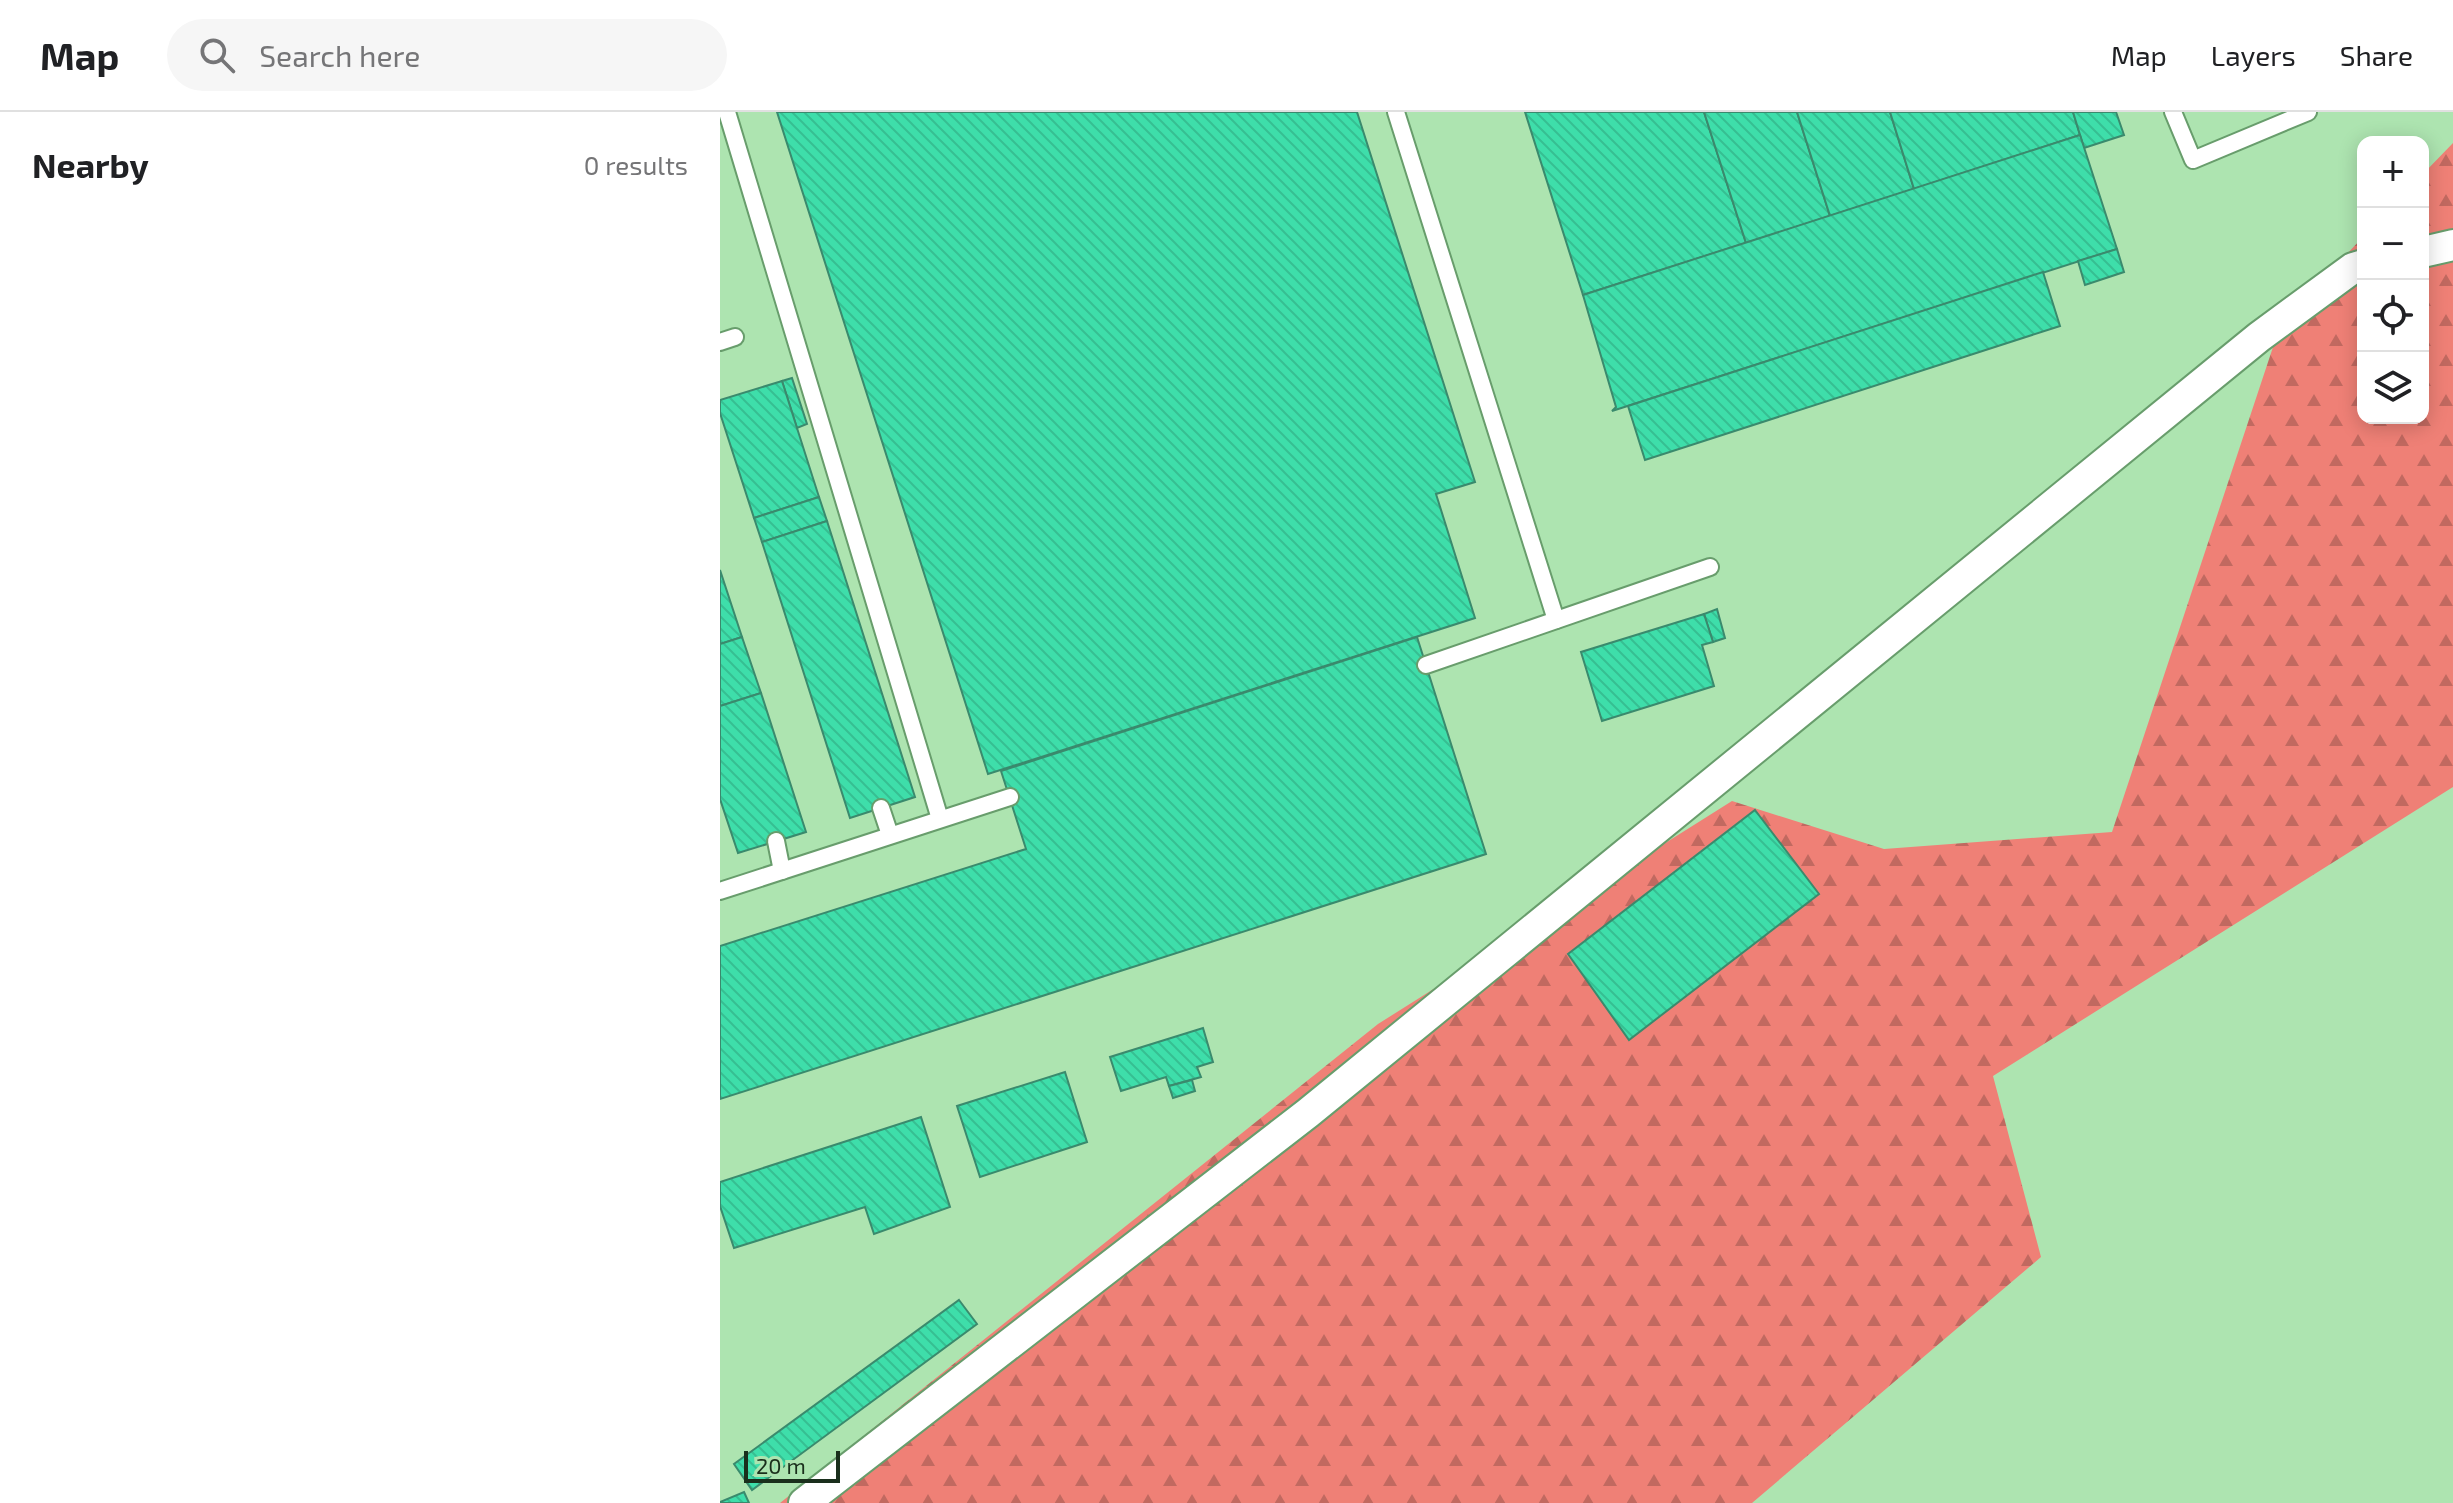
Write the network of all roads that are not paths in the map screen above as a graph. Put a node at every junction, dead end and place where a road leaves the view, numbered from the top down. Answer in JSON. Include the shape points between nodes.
{"nodes":[{"id":1,"x":727,"y":112,"type":"edge"},
{"id":2,"x":1396,"y":112,"type":"edge"},
{"id":3,"x":2173,"y":112,"type":"edge"},
{"id":4,"x":2308,"y":112,"type":"edge"},
{"id":5,"x":2453,"y":245,"type":"edge"},
{"id":6,"x":2429,"y":251,"type":"edge"},
{"id":7,"x":2357,"y":267,"type":"edge"},
{"id":8,"x":1710,"y":567,"type":"dead end"},
{"id":9,"x":1556,"y":620,"type":"junction"},
{"id":10,"x":1426,"y":665,"type":"dead end"},
{"id":11,"x":1010,"y":797,"type":"dead end"},
{"id":12,"x":881,"y":808,"type":"dead end"},
{"id":13,"x":940,"y":819,"type":"junction"},
{"id":14,"x":890,"y":835,"type":"junction"},
{"id":15,"x":776,"y":841,"type":"dead end"},
{"id":16,"x":782,"y":871,"type":"junction"},
{"id":17,"x":720,"y":891,"type":"edge"},
{"id":18,"x":804,"y":1503,"type":"edge"}],
"edges":[{"from":1,"to":13,"type":"lane"},
{"from":2,"to":9,"type":"lane"},
{"from":3,"to":4,"type":"lane","via":[[2193,160]]},
{"from":5,"to":6,"type":"street"},
{"from":7,"to":18,"type":"street","via":[[2259,337],[1308,1113]]},
{"from":8,"to":9,"type":"lane"},
{"from":9,"to":10,"type":"lane"},
{"from":11,"to":13,"type":"lane"},
{"from":12,"to":14,"type":"lane"},
{"from":13,"to":14,"type":"lane"},
{"from":14,"to":16,"type":"lane"},
{"from":15,"to":16,"type":"lane"},
{"from":16,"to":17,"type":"lane"}]}
